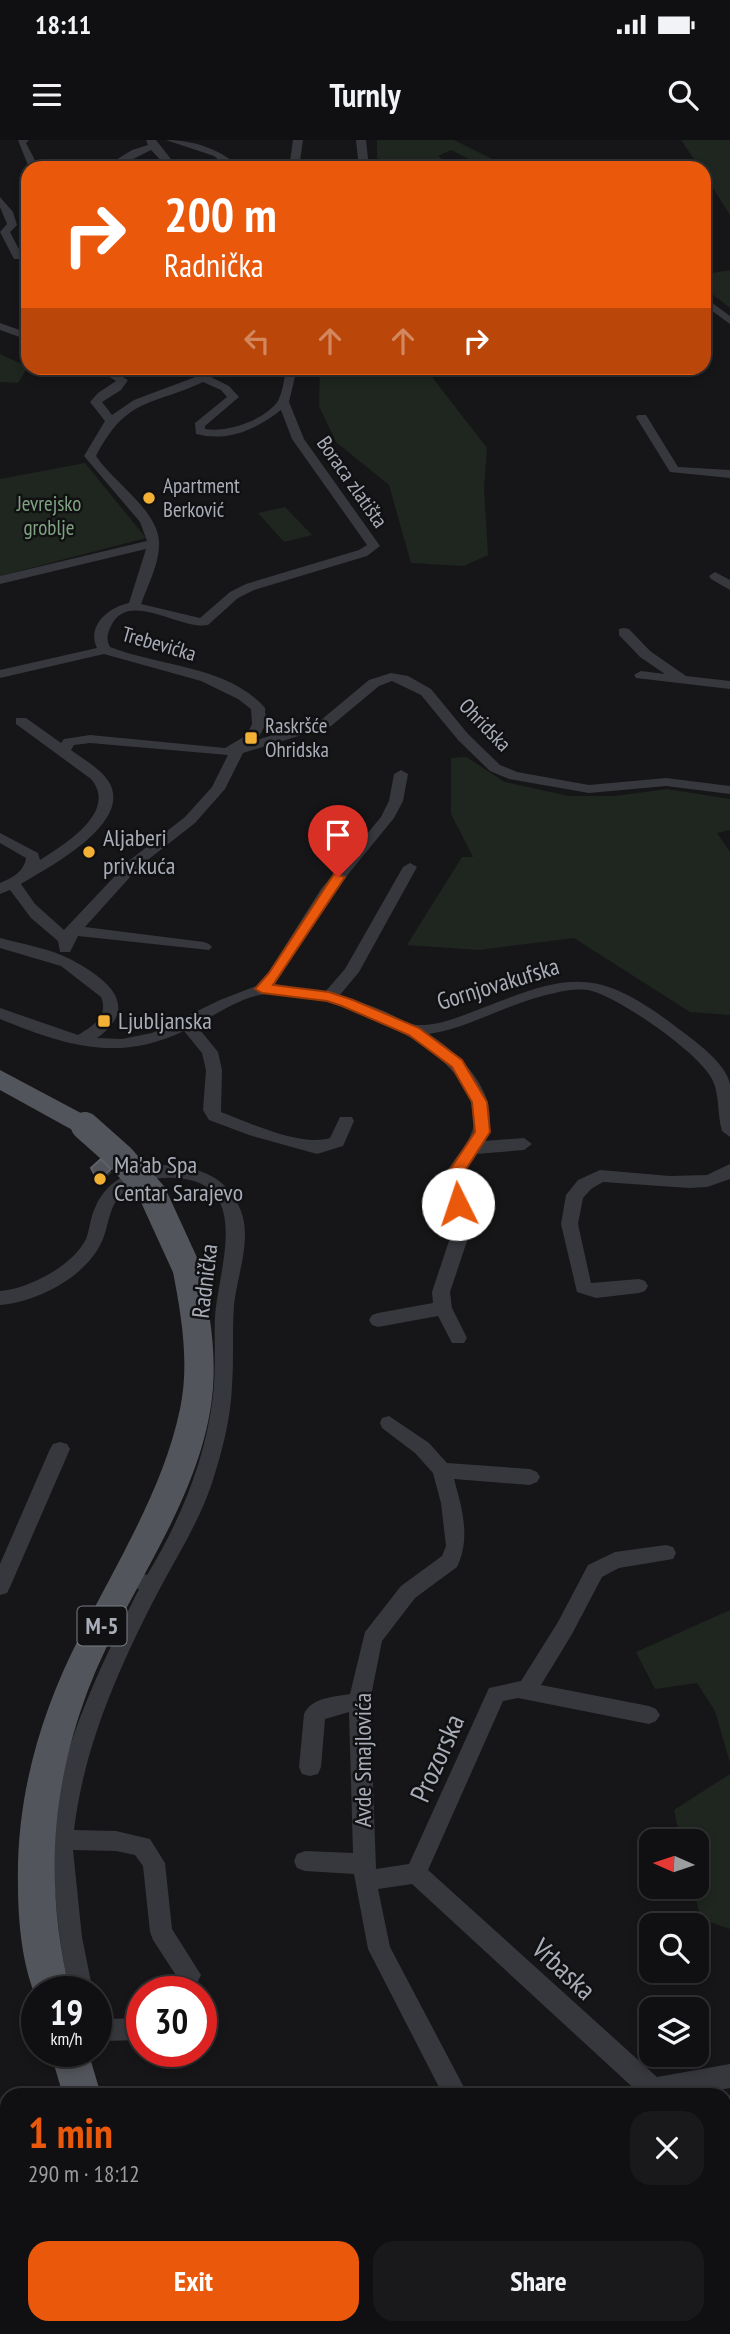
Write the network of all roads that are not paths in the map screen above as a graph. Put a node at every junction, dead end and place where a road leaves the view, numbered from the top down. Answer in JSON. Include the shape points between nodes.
{"nodes":[{"id":1,"x":24,"y":140,"type":"edge"},
{"id":2,"x":171,"y":140,"type":"edge"},
{"id":3,"x":298,"y":140,"type":"edge"},
{"id":4,"x":361,"y":140,"type":"edge"},
{"id":5,"x":152,"y":143,"type":"edge"},
{"id":6,"x":30,"y":161,"type":"edge"},
{"id":7,"x":120,"y":161,"type":"edge"},
{"id":8,"x":167,"y":161,"type":"edge"},
{"id":9,"x":226,"y":161,"type":"edge"},
{"id":10,"x":295,"y":161,"type":"edge"},
{"id":11,"x":363,"y":161,"type":"edge"},
{"id":12,"x":0,"y":200,"type":"edge"},
{"id":13,"x":21,"y":224,"type":"edge"},
{"id":14,"x":12,"y":225,"type":"junction"},
{"id":15,"x":0,"y":227,"type":"edge"},
{"id":16,"x":18,"y":257,"type":"dead end"},
{"id":17,"x":711,"y":306,"type":"edge"},
{"id":18,"x":730,"y":321,"type":"edge"},
{"id":19,"x":0,"y":326,"type":"edge"},
{"id":20,"x":21,"y":334,"type":"edge"},
{"id":21,"x":113,"y":375,"type":"edge"},
{"id":22,"x":199,"y":375,"type":"edge"},
{"id":23,"x":207,"y":375,"type":"edge"},
{"id":24,"x":290,"y":375,"type":"edge"},
{"id":25,"x":283,"y":401,"type":"junction"},
{"id":26,"x":642,"y":417,"type":"dead end"},
{"id":27,"x":110,"y":421,"type":"junction"},
{"id":28,"x":730,"y":474,"type":"edge"},
{"id":29,"x":153,"y":545,"type":"junction"},
{"id":30,"x":374,"y":546,"type":"joint"},
{"id":31,"x":715,"y":576,"type":"dead end"},
{"id":32,"x":0,"y":580,"type":"edge"},
{"id":33,"x":730,"y":586,"type":"edge"},
{"id":34,"x":134,"y":606,"type":"junction"},
{"id":35,"x":624,"y":632,"type":"dead end"},
{"id":36,"x":106,"y":650,"type":"junction"},
{"id":37,"x":0,"y":674,"type":"edge"},
{"id":38,"x":640,"y":675,"type":"dead end"},
{"id":39,"x":682,"y":680,"type":"junction"},
{"id":40,"x":730,"y":685,"type":"edge"},
{"id":41,"x":22,"y":721,"type":"dead end"},
{"id":42,"x":63,"y":751,"type":"junction"},
{"id":43,"x":237,"y":751,"type":"junction"},
{"id":44,"x":401,"y":774,"type":"dead end"},
{"id":45,"x":730,"y":790,"type":"edge"},
{"id":46,"x":0,"y":837,"type":"edge"},
{"id":47,"x":410,"y":867,"type":"dead end"},
{"id":48,"x":13,"y":883,"type":"edge"},
{"id":49,"x":69,"y":934,"type":"junction"},
{"id":50,"x":0,"y":943,"type":"edge"},
{"id":51,"x":204,"y":947,"type":"dead end"},
{"id":52,"x":66,"y":963,"type":"junction"},
{"id":53,"x":262,"y":989,"type":"junction"},
{"id":54,"x":329,"y":997,"type":"junction"},
{"id":55,"x":0,"y":1013,"type":"edge"},
{"id":56,"x":186,"y":1023,"type":"junction"},
{"id":57,"x":414,"y":1031,"type":"junction"},
{"id":58,"x":79,"y":1041,"type":"junction"},
{"id":59,"x":0,"y":1079,"type":"edge"},
{"id":60,"x":345,"y":1121,"type":"dead end"},
{"id":61,"x":729,"y":1128,"type":"edge"},
{"id":62,"x":524,"y":1144,"type":"dead end"},
{"id":63,"x":474,"y":1148,"type":"junction"},
{"id":64,"x":730,"y":1170,"type":"edge"},
{"id":65,"x":639,"y":1286,"type":"dead end"},
{"id":66,"x":0,"y":1298,"type":"edge"},
{"id":67,"x":443,"y":1308,"type":"junction"},
{"id":68,"x":378,"y":1320,"type":"dead end"},
{"id":69,"x":458,"y":1338,"type":"dead end"},
{"id":70,"x":389,"y":1423,"type":"dead end"},
{"id":71,"x":60,"y":1449,"type":"dead end"},
{"id":72,"x":442,"y":1470,"type":"junction"},
{"id":73,"x":530,"y":1477,"type":"dead end"},
{"id":74,"x":666,"y":1553,"type":"dead end"},
{"id":75,"x":140,"y":1581,"type":"junction"},
{"id":76,"x":0,"y":1587,"type":"edge"},
{"id":77,"x":526,"y":1690,"type":"junction"},
{"id":78,"x":359,"y":1701,"type":"junction"},
{"id":79,"x":649,"y":1714,"type":"dead end"},
{"id":80,"x":310,"y":1767,"type":"dead end"},
{"id":81,"x":61,"y":1840,"type":"junction"},
{"id":82,"x":305,"y":1861,"type":"dead end"},
{"id":83,"x":365,"y":1873,"type":"junction"},
{"id":84,"x":416,"y":1873,"type":"junction"},
{"id":85,"x":189,"y":1975,"type":"dead end"},
{"id":86,"x":49,"y":1976,"type":"edge"},
{"id":87,"x":77,"y":1976,"type":"edge"},
{"id":88,"x":74,"y":2067,"type":"edge"},
{"id":89,"x":730,"y":2076,"type":"edge"},
{"id":90,"x":80,"y":2088,"type":"edge"},
{"id":91,"x":452,"y":2088,"type":"edge"},
{"id":92,"x":649,"y":2088,"type":"edge"},
{"id":93,"x":676,"y":2088,"type":"edge"}],
"edges":[{"from":1,"to":6,"type":"street"},
{"from":2,"to":9,"type":"street"},
{"from":3,"to":10,"type":"street"},
{"from":4,"to":11,"type":"street"},
{"from":5,"to":7,"type":"street"},
{"from":5,"to":8,"type":"street"},
{"from":12,"to":14,"type":"street"},
{"from":13,"to":14,"type":"street"},
{"from":14,"to":15,"type":"street"},
{"from":14,"to":16,"type":"street","via":[[6,238]]},
{"from":17,"to":18,"type":"street"},
{"from":19,"to":20,"type":"street"},
{"from":21,"to":27,"type":"street","via":[[122,380],[116,390],[96,402]]},
{"from":22,"to":27,"type":"street","via":[[124,407]]},
{"from":23,"to":25,"type":"street","via":[[233,397],[199,425],[201,432],[218,435],[242,430]]},
{"from":24,"to":25,"type":"street"},
{"from":25,"to":30,"type":"street","name":"Boraca zlatišta","via":[[298,439]]},
{"from":26,"to":28,"type":"street","via":[[674,470]]},
{"from":27,"to":29,"type":"street","via":[[90,456],[144,516]]},
{"from":29,"to":32,"type":"street"},
{"from":29,"to":34,"type":"street"},
{"from":30,"to":34,"type":"street","name":"Trebevićka","via":[[250,587],[202,622]]},
{"from":31,"to":33,"type":"street"},
{"from":34,"to":36,"type":"street","name":"Trebevićka","via":[[108,617],[100,637]]},
{"from":35,"to":39,"type":"street","via":[[645,654]]},
{"from":36,"to":37,"type":"street"},
{"from":36,"to":43,"type":"street","name":"Trebevićka","via":[[191,674],[255,704],[259,725],[254,737]]},
{"from":38,"to":39,"type":"street"},
{"from":39,"to":40,"type":"street"},
{"from":41,"to":42,"type":"street"},
{"from":42,"to":43,"type":"street","via":[[69,742],[82,739]]},
{"from":42,"to":48,"type":"street","via":[[105,788],[104,816]]},
{"from":43,"to":45,"type":"street","name":"Ohridska","via":[[326,723],[374,683],[391,677],[426,692],[495,768],[514,776],[589,789],[666,782]]},
{"from":43,"to":49,"type":"street","name":"Trebevićka","via":[[218,789],[197,812],[135,863]]},
{"from":44,"to":53,"type":"street","via":[[387,818],[326,892]]},
{"from":46,"to":48,"type":"street","via":[[33,856],[32,866]]},
{"from":47,"to":54,"type":"street","via":[[351,972]]},
{"from":48,"to":49,"type":"street","via":[[39,920]]},
{"from":49,"to":51,"type":"street"},
{"from":49,"to":52,"type":"street"},
{"from":50,"to":52,"type":"street"},
{"from":52,"to":58,"type":"street","via":[[112,1001],[102,1028]]},
{"from":53,"to":54,"type":"street","name":"Gornjovakufska"},
{"from":53,"to":56,"type":"street"},
{"from":54,"to":57,"type":"street","name":"Gornjovakufska"},
{"from":55,"to":58,"type":"street"},
{"from":56,"to":58,"type":"street","via":[[125,1045]]},
{"from":56,"to":60,"type":"street","via":[[210,1052],[214,1070],[211,1110],[215,1116],[317,1148],[337,1142]]},
{"from":57,"to":61,"type":"street","name":"Gornjovakufska","via":[[456,1026],[545,990],[592,986],[650,1016],[718,1075]]},
{"from":57,"to":63,"type":"street","name":"Gornjovakufska","via":[[457,1064],[480,1102],[482,1132]]},
{"from":59,"to":75,"type":"main road","number":"M-5","bridge":true,"via":[[85,1126],[121,1158],[153,1195],[186,1267],[198,1333],[195,1407]]},
{"from":62,"to":63,"type":"street"},
{"from":63,"to":67,"type":"street","name":"Gornjovakufska","via":[[453,1177],[463,1226],[441,1292]]},
{"from":64,"to":65,"type":"street","via":[[716,1180],[683,1182],[600,1176],[573,1195],[568,1223],[583,1287],[596,1291]]},
{"from":66,"to":75,"type":"street","name":"Radnička","via":[[24,1295],[77,1260],[93,1241],[107,1200],[123,1185],[156,1170],[182,1172],[208,1180],[223,1193],[234,1216],[235,1253],[223,1325],[222,1389],[203,1482],[187,1525]]},
{"from":67,"to":68,"type":"street"},
{"from":67,"to":69,"type":"street"},
{"from":70,"to":72,"type":"street","name":"Avde Smajlovića"},
{"from":71,"to":76,"type":"street"},
{"from":72,"to":73,"type":"street"},
{"from":72,"to":78,"type":"street","name":"Avde Smajlovića","via":[[456,1546],[450,1561],[408,1592],[372,1638]]},
{"from":74,"to":77,"type":"street","via":[[615,1560],[595,1571]]},
{"from":75,"to":81,"type":"street","via":[[85,1734]]},
{"from":75,"to":86,"type":"main road","number":"M-5","via":[[72,1685],[44,1774],[34,1861],[36,1915]]},
{"from":77,"to":79,"type":"street","name":"Prozorska"},
{"from":77,"to":84,"type":"street","name":"Prozorska","via":[[496,1694]]},
{"from":78,"to":80,"type":"street","via":[[315,1714]]},
{"from":78,"to":83,"type":"street","name":"Avde Smajlovića"},
{"from":81,"to":85,"type":"street","via":[[142,1846],[154,1863],[161,1932]]},
{"from":81,"to":87,"type":"street","via":[[70,1950]]},
{"from":82,"to":83,"type":"street","name":"Avde Smajlovića"},
{"from":83,"to":84,"type":"street"},
{"from":83,"to":91,"type":"street","name":"Avde Smajlovića","via":[[379,1949]]},
{"from":84,"to":92,"type":"street","name":"Vrbaska"},
{"from":88,"to":90,"type":"main road"},
{"from":89,"to":93,"type":"street","name":"Vrbaska"}]}
